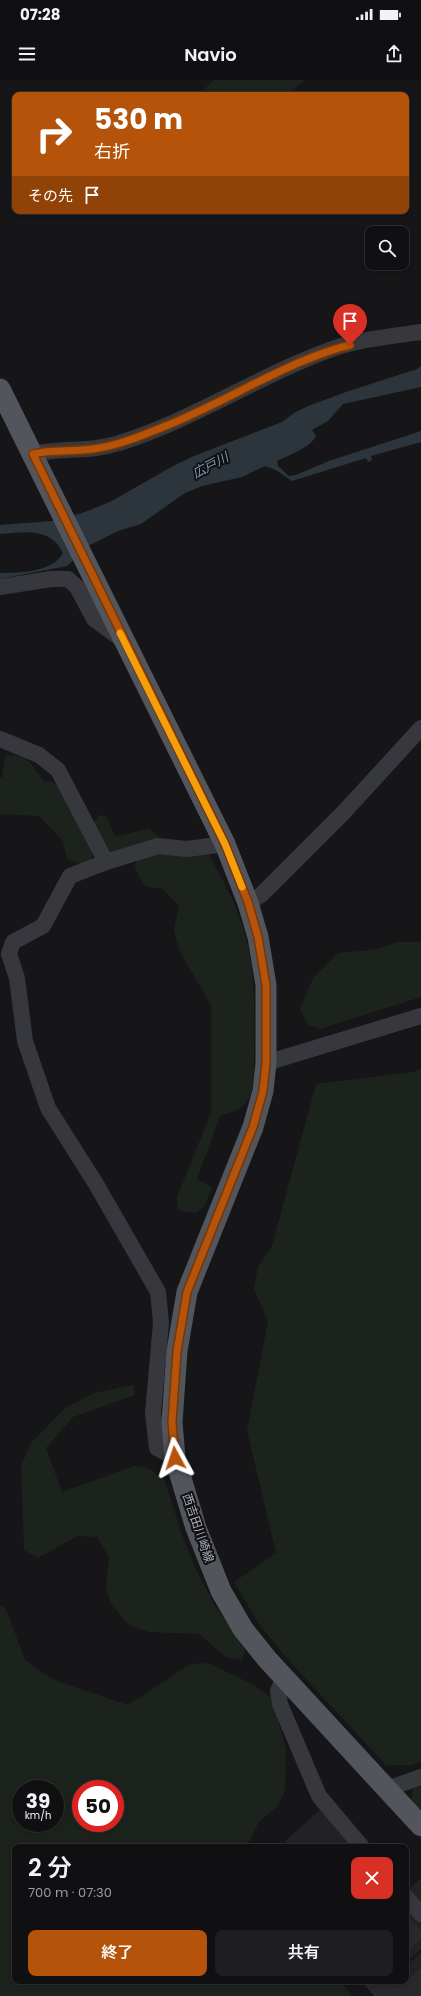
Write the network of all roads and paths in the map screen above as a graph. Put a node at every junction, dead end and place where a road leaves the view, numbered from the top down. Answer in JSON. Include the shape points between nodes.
{"nodes":[{"id":1,"x":421,"y":332,"type":"edge"},
{"id":2,"x":0,"y":389,"type":"edge"},
{"id":3,"x":37,"y":463,"type":"junction"},
{"id":4,"x":0,"y":587,"type":"edge"},
{"id":5,"x":124,"y":641,"type":"junction"},
{"id":6,"x":421,"y":728,"type":"edge"},
{"id":7,"x":0,"y":739,"type":"edge"},
{"id":8,"x":225,"y":844,"type":"junction"},
{"id":9,"x":106,"y":862,"type":"junction"},
{"id":10,"x":248,"y":902,"type":"junction"},
{"id":11,"x":421,"y":1016,"type":"edge"},
{"id":12,"x":266,"y":1063,"type":"junction"},
{"id":13,"x":175,"y":1458,"type":"junction"},
{"id":14,"x":284,"y":1677,"type":"junction"},
{"id":15,"x":421,"y":1776,"type":"edge"},
{"id":16,"x":387,"y":1789,"type":"junction"},
{"id":17,"x":421,"y":1826,"type":"edge"},
{"id":18,"x":359,"y":1844,"type":"edge"},
{"id":19,"x":409,"y":1900,"type":"edge"},
{"id":20,"x":421,"y":1914,"type":"edge"}],
"edges":[{"from":1,"to":3,"type":"street","via":[[337,348],[271,375],[164,427],[96,449],[49,450]]},
{"from":2,"to":3,"type":"main road","name":"西吉田川崎線"},
{"from":3,"to":5,"type":"main road","name":"西吉田川崎線"},
{"from":4,"to":5,"type":"street","via":[[57,578],[68,579],[77,587],[94,619]]},
{"from":5,"to":8,"type":"main road","name":"西吉田川崎線"},
{"from":6,"to":10,"type":"street","via":[[344,812],[261,895]]},
{"from":7,"to":9,"type":"street","via":[[39,755],[58,770]]},
{"from":8,"to":9,"type":"street","via":[[187,849],[158,846]]},
{"from":8,"to":10,"type":"main road","name":"西吉田川崎線"},
{"from":9,"to":13,"type":"street","via":[[70,876],[43,926],[13,942],[9,954],[17,978],[25,1041],[48,1108],[96,1184],[158,1292],[161,1322],[153,1413],[157,1448]]},
{"from":10,"to":12,"type":"main road","name":"西吉田川崎線","via":[[258,937],[266,985]]},
{"from":11,"to":12,"type":"street"},
{"from":12,"to":13,"type":"main road","name":"西吉田川崎線","via":[[263,1091],[253,1127],[187,1292],[177,1351],[172,1422]]},
{"from":13,"to":14,"type":"main road","name":"西吉田川崎線","via":[[196,1528],[221,1591],[243,1629]]},
{"from":14,"to":16,"type":"main road","name":"西吉田川崎線"},
{"from":14,"to":18,"type":"street","via":[[278,1691],[280,1704],[313,1784],[323,1802]]},
{"from":15,"to":16,"type":"street"},
{"from":16,"to":17,"type":"main road","name":"西吉田川崎線"},
{"from":19,"to":20,"type":"street"}]}
